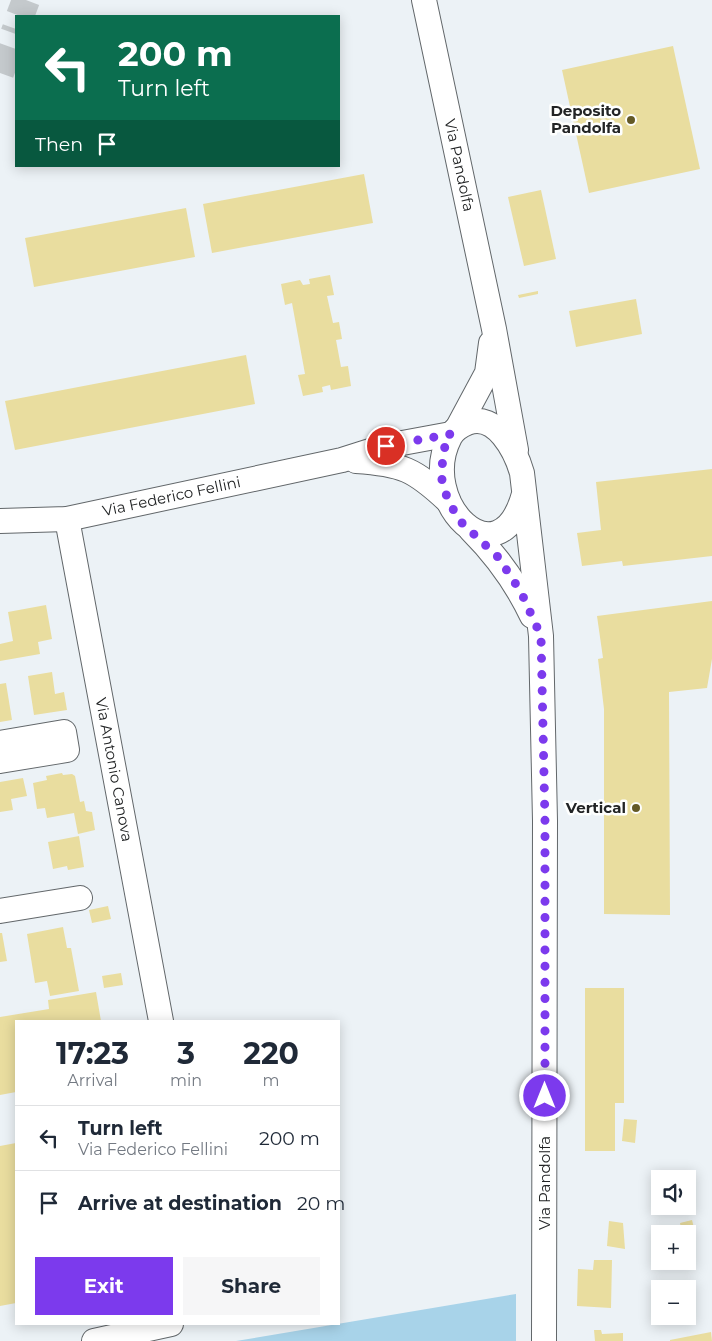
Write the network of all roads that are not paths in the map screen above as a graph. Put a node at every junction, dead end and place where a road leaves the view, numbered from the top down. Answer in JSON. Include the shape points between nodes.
{"nodes":[{"id":1,"x":424,"y":0,"type":"edge"},
{"id":2,"x":494,"y":329,"type":"junction"},
{"id":3,"x":454,"y":431,"type":"junction"},
{"id":4,"x":517,"y":454,"type":"junction"},
{"id":5,"x":342,"y":460,"type":"junction"},
{"id":6,"x":524,"y":494,"type":"junction"},
{"id":7,"x":448,"y":501,"type":"junction"},
{"id":8,"x":66,"y":519,"type":"junction"},
{"id":9,"x":0,"y":521,"type":"edge"},
{"id":10,"x":471,"y":530,"type":"junction"},
{"id":11,"x":541,"y":636,"type":"junction"},
{"id":12,"x":0,"y":743,"type":"edge"},
{"id":13,"x":0,"y":761,"type":"edge"},
{"id":14,"x":80,"y":898,"type":"dead end"},
{"id":15,"x":0,"y":911,"type":"edge"},
{"id":16,"x":161,"y":1020,"type":"edge"},
{"id":17,"x":167,"y":1325,"type":"edge"},
{"id":18,"x":94,"y":1341,"type":"edge"},
{"id":19,"x":544,"y":1341,"type":"edge"}],
"edges":[{"from":1,"to":2,"type":"street","name":"Via Pandolfa"},
{"from":2,"to":3,"type":"street","name":"Via Pandolfa","via":[[487,373]]},
{"from":2,"to":4,"type":"street","name":"Via Pandolfa"},
{"from":3,"to":4,"type":"street","name":"Via Pandolfa","via":[[470,422],[487,423],[504,435]]},
{"from":3,"to":5,"type":"street","name":"Via Federico Fellini","via":[[386,446]]},
{"from":3,"to":7,"type":"street","name":"Via Pandolfa","via":[[444,449],[441,476]]},
{"from":4,"to":6,"type":"street","name":"Via Pandolfa"},
{"from":5,"to":7,"type":"street","name":"Via Federico Fellini","via":[[388,463],[409,469]]},
{"from":5,"to":8,"type":"street","name":"Via Federico Fellini"},
{"from":6,"to":10,"type":"street","name":"Via Pandolfa","via":[[519,511],[509,525],[498,532],[483,534]]},
{"from":6,"to":11,"type":"street","name":"Via Pandolfa"},
{"from":7,"to":10,"type":"street","name":"Via Pandolfa","via":[[461,522]]},
{"from":8,"to":9,"type":"street","name":"Via Federico Fellini"},
{"from":8,"to":16,"type":"street","name":"Via Antonio Canova"},
{"from":10,"to":11,"type":"street","name":"Via Pandolfa","via":[[498,557]]},
{"from":11,"to":19,"type":"street","name":"Via Pandolfa","via":[[545,821]]},
{"from":12,"to":13,"type":"street","via":[[64,732],[67,750]]},
{"from":14,"to":15,"type":"street"},
{"from":17,"to":18,"type":"street"}]}
